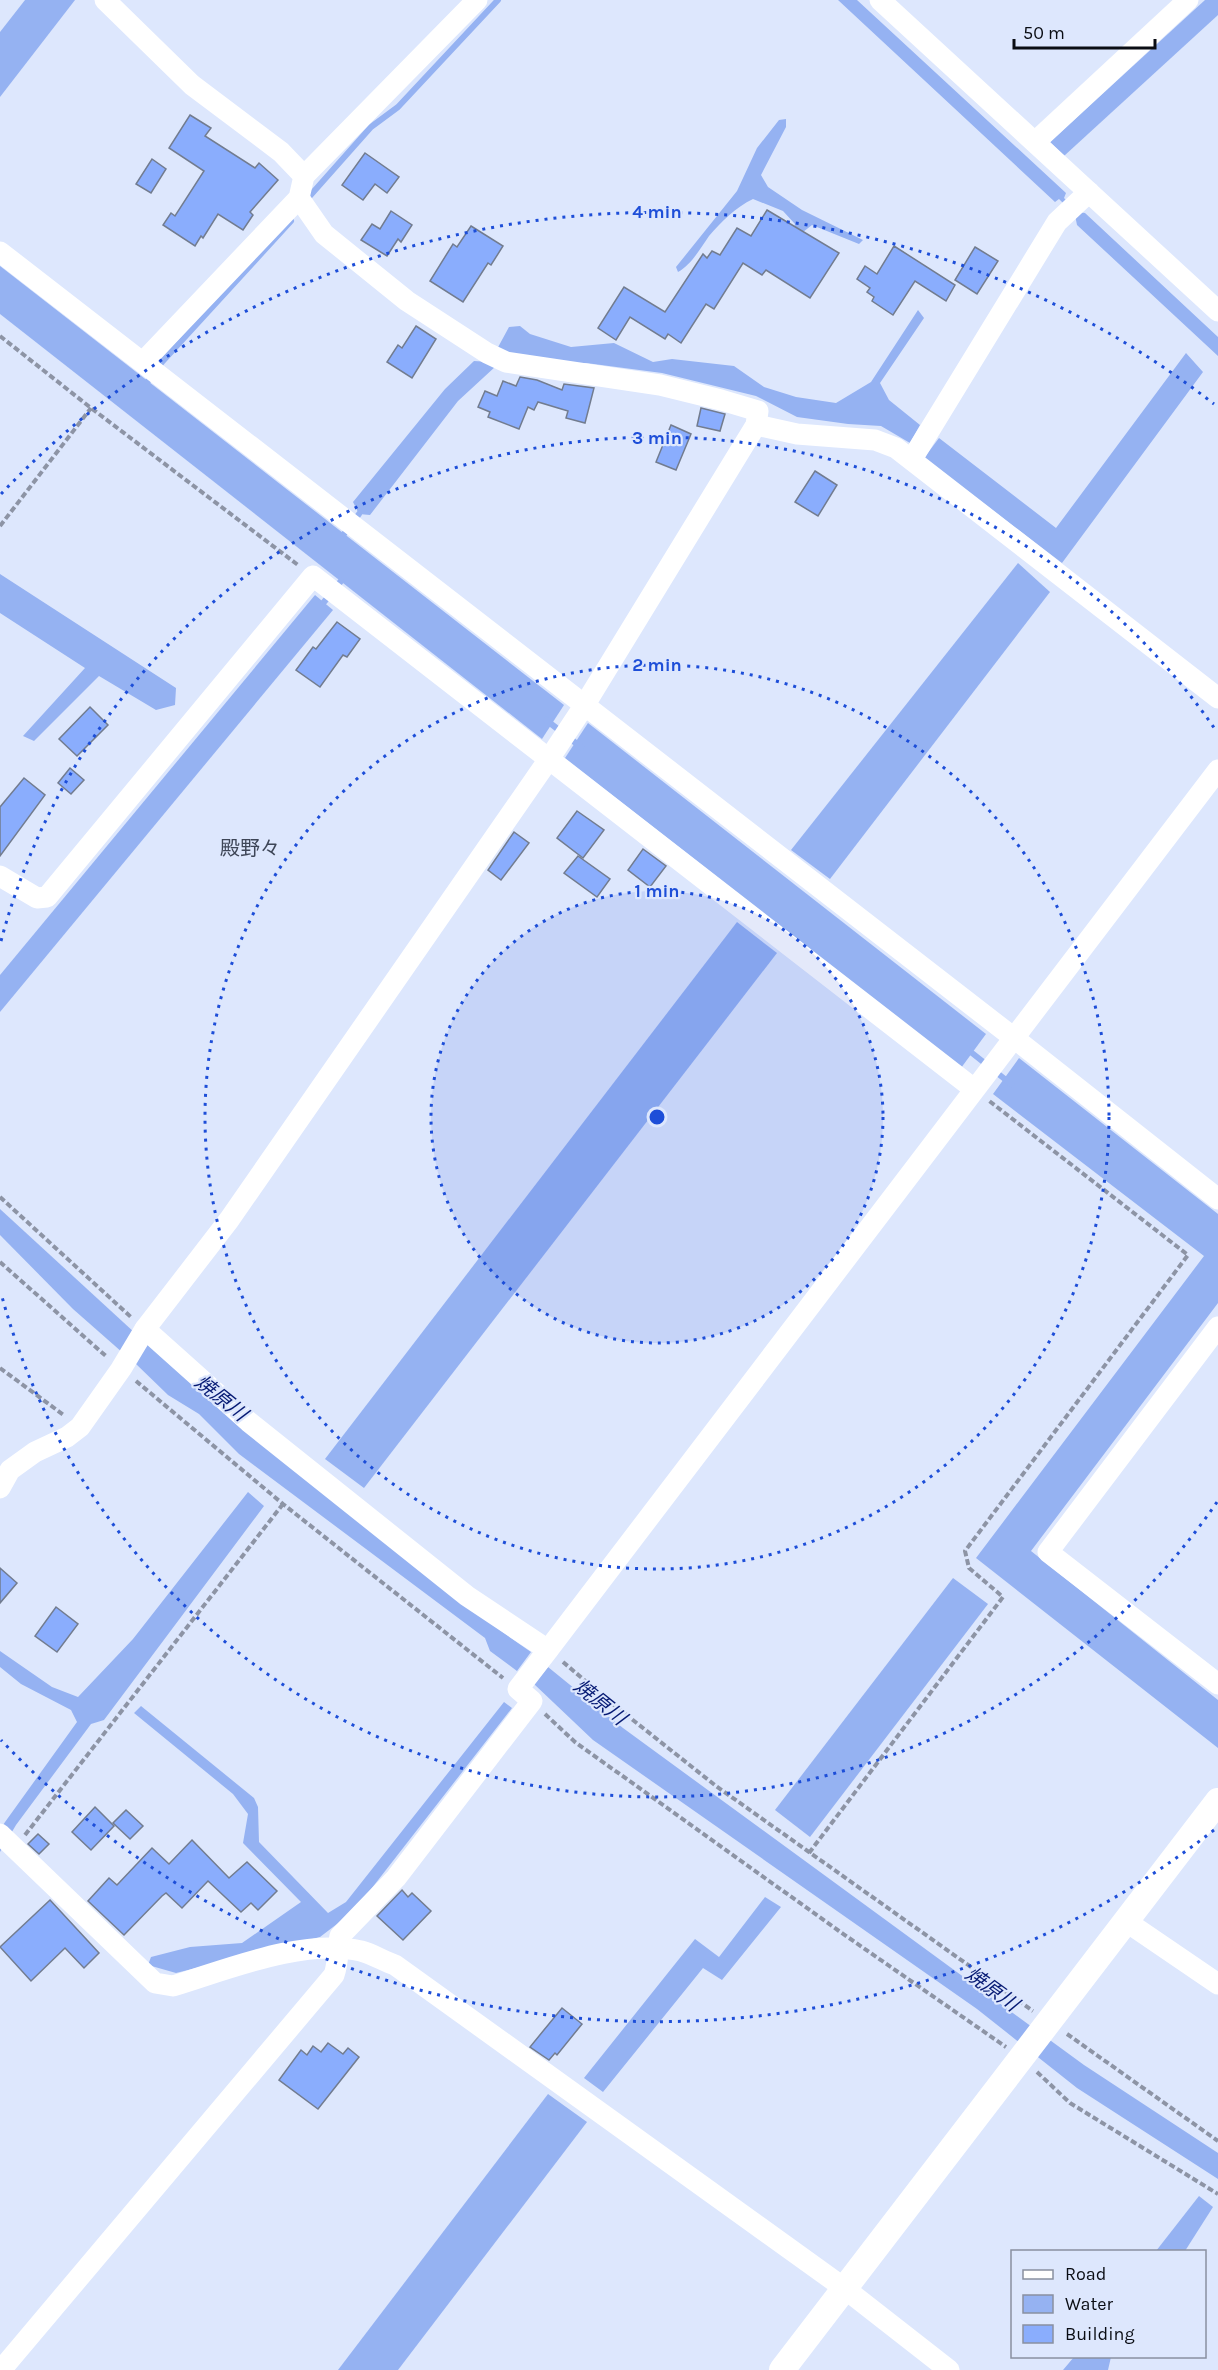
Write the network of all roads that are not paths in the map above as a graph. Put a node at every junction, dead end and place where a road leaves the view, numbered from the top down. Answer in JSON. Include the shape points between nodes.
{"nodes":[{"id":1,"x":105,"y":0,"type":"edge"},
{"id":2,"x":477,"y":0,"type":"edge"},
{"id":3,"x":880,"y":0,"type":"edge"},
{"id":4,"x":1188,"y":0,"type":"edge"},
{"id":5,"x":1035,"y":142,"type":"junction"},
{"id":6,"x":303,"y":176,"type":"junction"},
{"id":7,"x":1083,"y":197,"type":"junction"},
{"id":8,"x":303,"y":205,"type":"junction"},
{"id":9,"x":0,"y":252,"type":"edge"},
{"id":10,"x":1218,"y":311,"type":"edge"},
{"id":11,"x":152,"y":369,"type":"junction"},
{"id":12,"x":756,"y":425,"type":"junction"},
{"id":13,"x":919,"y":447,"type":"junction"},
{"id":14,"x":1218,"y":698,"type":"edge"},
{"id":15,"x":584,"y":706,"type":"junction"},
{"id":16,"x":549,"y":759,"type":"junction"},
{"id":17,"x":1218,"y":770,"type":"edge"},
{"id":18,"x":0,"y":876,"type":"edge"},
{"id":19,"x":1012,"y":1041,"type":"junction"},
{"id":20,"x":975,"y":1087,"type":"junction"},
{"id":21,"x":1218,"y":1199,"type":"edge"},
{"id":22,"x":1218,"y":1328,"type":"edge"},
{"id":23,"x":145,"y":1329,"type":"junction"},
{"id":24,"x":0,"y":1488,"type":"edge"},
{"id":25,"x":545,"y":1653,"type":"junction"},
{"id":26,"x":1218,"y":1684,"type":"edge"},
{"id":27,"x":1218,"y":1801,"type":"edge"},
{"id":28,"x":9,"y":1842,"type":"edge"},
{"id":29,"x":1127,"y":1922,"type":"junction"},
{"id":30,"x":337,"y":1949,"type":"junction"},
{"id":31,"x":1218,"y":1984,"type":"edge"},
{"id":32,"x":844,"y":2289,"type":"junction"},
{"id":33,"x":3,"y":2361,"type":"edge"},
{"id":34,"x":782,"y":2370,"type":"edge"},
{"id":35,"x":949,"y":2370,"type":"edge"}],
"edges":[{"from":1,"to":6,"type":"street","via":[[192,84],[281,152]]},
{"from":2,"to":6,"type":"street"},
{"from":3,"to":5,"type":"street"},
{"from":4,"to":5,"type":"street"},
{"from":5,"to":7,"type":"street"},
{"from":6,"to":8,"type":"street"},
{"from":7,"to":10,"type":"street"},
{"from":7,"to":13,"type":"street","via":[[1057,222]]},
{"from":8,"to":11,"type":"street"},
{"from":8,"to":12,"type":"street","via":[[324,234],[407,301],[487,353],[506,362],[660,385],[721,400],[758,411]]},
{"from":9,"to":11,"type":"street"},
{"from":11,"to":15,"type":"street"},
{"from":12,"to":13,"type":"street","via":[[797,434],[875,440],[896,448]]},
{"from":12,"to":15,"type":"street"},
{"from":13,"to":14,"type":"street"},
{"from":15,"to":16,"type":"street"},
{"from":15,"to":19,"type":"street"},
{"from":16,"to":18,"type":"street","via":[[326,586],[47,897],[37,898]]},
{"from":16,"to":20,"type":"street"},
{"from":16,"to":23,"type":"street","via":[[229,1220]]},
{"from":17,"to":19,"type":"street"},
{"from":19,"to":20,"type":"street"},
{"from":19,"to":21,"type":"street"},
{"from":20,"to":25,"type":"street"},
{"from":22,"to":26,"type":"street","via":[[1048,1552]]},
{"from":23,"to":24,"type":"street","via":[[80,1427],[10,1470]]},
{"from":23,"to":25,"type":"street","via":[[249,1422],[466,1596]]},
{"from":25,"to":30,"type":"street","via":[[396,1878],[340,1936]]},
{"from":27,"to":29,"type":"street"},
{"from":28,"to":30,"type":"street","via":[[155,1983],[173,1986],[281,1954],[318,1947]]},
{"from":29,"to":31,"type":"street"},
{"from":29,"to":32,"type":"street"},
{"from":30,"to":32,"type":"street","via":[[362,1951],[395,1965]]},
{"from":30,"to":33,"type":"street","via":[[339,1961],[334,1975]]},
{"from":32,"to":34,"type":"street"},
{"from":32,"to":35,"type":"street"}]}
